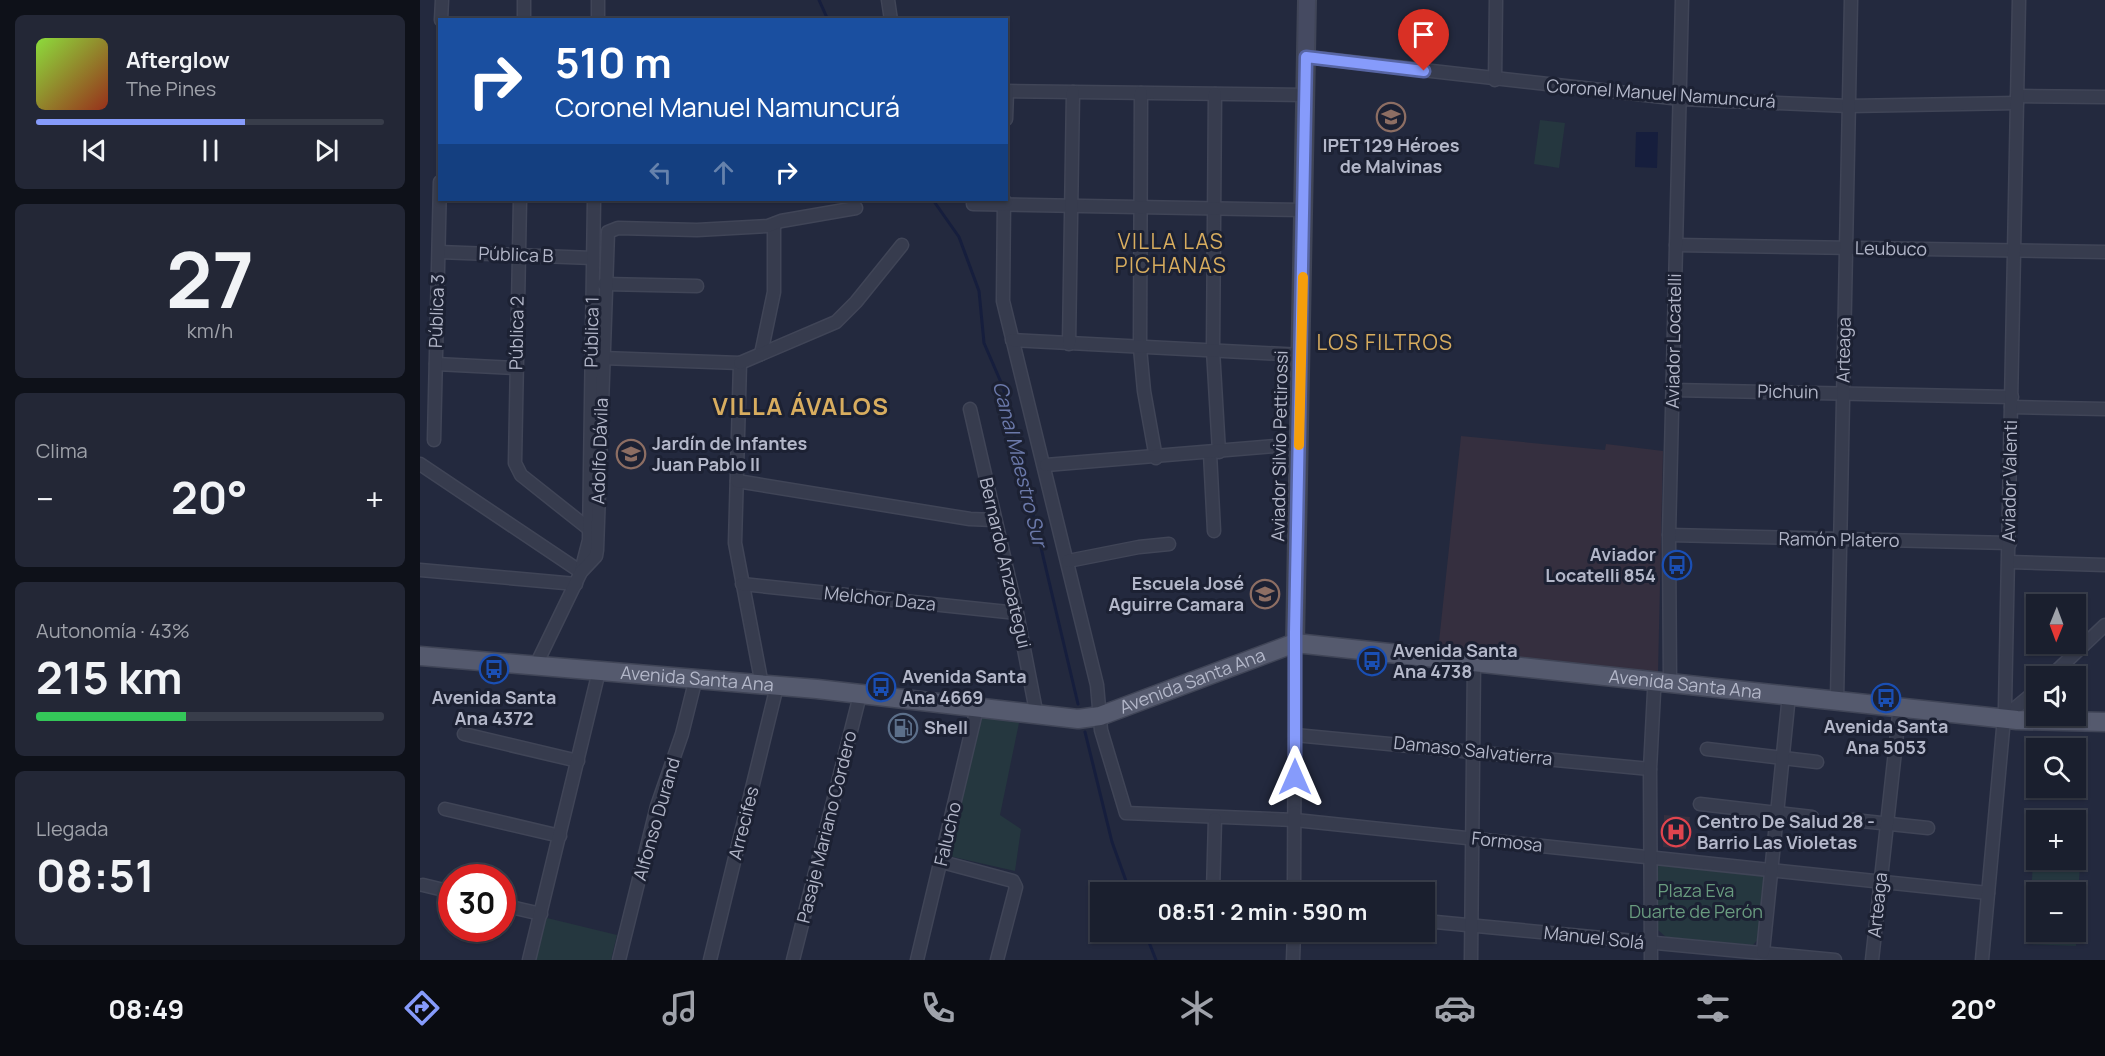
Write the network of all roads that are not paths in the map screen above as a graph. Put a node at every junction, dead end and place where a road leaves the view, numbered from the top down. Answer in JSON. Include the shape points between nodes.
{"nodes":[{"id":1,"x":442,"y":0,"type":"edge"},
{"id":2,"x":524,"y":0,"type":"edge"},
{"id":3,"x":598,"y":0,"type":"edge"},
{"id":4,"x":888,"y":0,"type":"edge"},
{"id":5,"x":1308,"y":0,"type":"edge"},
{"id":6,"x":1496,"y":0,"type":"edge"},
{"id":7,"x":1682,"y":0,"type":"edge"},
{"id":8,"x":1851,"y":0,"type":"edge"},
{"id":9,"x":2019,"y":0,"type":"edge"},
{"id":10,"x":441,"y":18,"type":"edge"},
{"id":11,"x":524,"y":18,"type":"edge"},
{"id":12,"x":598,"y":18,"type":"edge"},
{"id":13,"x":891,"y":18,"type":"edge"},
{"id":14,"x":1306,"y":57,"type":"junction"},
{"id":15,"x":1495,"y":80,"type":"junction"},
{"id":16,"x":1008,"y":91,"type":"edge"},
{"id":17,"x":1072,"y":92,"type":"junction"},
{"id":18,"x":1141,"y":93,"type":"junction"},
{"id":19,"x":1215,"y":94,"type":"junction"},
{"id":20,"x":1306,"y":95,"type":"junction"},
{"id":21,"x":2105,"y":97,"type":"edge"},
{"id":22,"x":1681,"y":99,"type":"junction"},
{"id":23,"x":2017,"y":99,"type":"junction"},
{"id":24,"x":1849,"y":106,"type":"junction"},
{"id":25,"x":440,"y":201,"type":"edge"},
{"id":26,"x":520,"y":201,"type":"edge"},
{"id":27,"x":594,"y":201,"type":"edge"},
{"id":28,"x":1004,"y":202,"type":"edge"},
{"id":29,"x":973,"y":204,"type":"dead end"},
{"id":30,"x":1070,"y":206,"type":"junction"},
{"id":31,"x":1139,"y":207,"type":"junction"},
{"id":32,"x":856,"y":208,"type":"dead end"},
{"id":33,"x":1213,"y":208,"type":"junction"},
{"id":34,"x":1304,"y":210,"type":"junction"},
{"id":35,"x":774,"y":224,"type":"junction"},
{"id":36,"x":902,"y":245,"type":"dead end"},
{"id":37,"x":1676,"y":245,"type":"junction"},
{"id":38,"x":1846,"y":248,"type":"junction"},
{"id":39,"x":2015,"y":250,"type":"junction"},
{"id":40,"x":439,"y":252,"type":"junction"},
{"id":41,"x":2105,"y":252,"type":"edge"},
{"id":42,"x":519,"y":256,"type":"junction"},
{"id":43,"x":593,"y":258,"type":"junction"},
{"id":44,"x":604,"y":284,"type":"junction"},
{"id":45,"x":697,"y":286,"type":"dead end"},
{"id":46,"x":1012,"y":340,"type":"junction"},
{"id":47,"x":1069,"y":344,"type":"junction"},
{"id":48,"x":1140,"y":348,"type":"junction"},
{"id":49,"x":1213,"y":350,"type":"junction"},
{"id":50,"x":760,"y":354,"type":"junction"},
{"id":51,"x":1302,"y":355,"type":"junction"},
{"id":52,"x":602,"y":358,"type":"junction"},
{"id":53,"x":740,"y":363,"type":"junction"},
{"id":54,"x":436,"y":364,"type":"junction"},
{"id":55,"x":517,"y":368,"type":"junction"},
{"id":56,"x":1673,"y":390,"type":"junction"},
{"id":57,"x":1843,"y":393,"type":"junction"},
{"id":58,"x":2011,"y":402,"type":"junction"},
{"id":59,"x":970,"y":409,"type":"dead end"},
{"id":60,"x":2105,"y":409,"type":"edge"},
{"id":61,"x":434,"y":440,"type":"dead end"},
{"id":62,"x":1299,"y":444,"type":"junction"},
{"id":63,"x":1215,"y":452,"type":"junction"},
{"id":64,"x":1156,"y":458,"type":"junction"},
{"id":65,"x":420,"y":464,"type":"edge"},
{"id":66,"x":1046,"y":465,"type":"junction"},
{"id":67,"x":737,"y":482,"type":"junction"},
{"id":68,"x":994,"y":519,"type":"junction"},
{"id":69,"x":589,"y":529,"type":"junction"},
{"id":70,"x":1214,"y":531,"type":"dead end"},
{"id":71,"x":1669,"y":535,"type":"junction"},
{"id":72,"x":1840,"y":540,"type":"junction"},
{"id":73,"x":2010,"y":543,"type":"junction"},
{"id":74,"x":1169,"y":544,"type":"dead end"},
{"id":75,"x":1068,"y":561,"type":"junction"},
{"id":76,"x":2009,"y":562,"type":"junction"},
{"id":77,"x":2105,"y":565,"type":"edge"},
{"id":78,"x":420,"y":570,"type":"edge"},
{"id":79,"x":579,"y":578,"type":"junction"},
{"id":80,"x":742,"y":584,"type":"junction"},
{"id":81,"x":1017,"y":612,"type":"junction"},
{"id":82,"x":2105,"y":625,"type":"edge"},
{"id":83,"x":1295,"y":643,"type":"junction"},
{"id":84,"x":420,"y":656,"type":"edge"},
{"id":85,"x":1474,"y":661,"type":"junction"},
{"id":86,"x":536,"y":665,"type":"junction"},
{"id":87,"x":2062,"y":666,"type":"edge"},
{"id":88,"x":599,"y":671,"type":"junction"},
{"id":89,"x":696,"y":678,"type":"junction"},
{"id":90,"x":1663,"y":682,"type":"junction"},
{"id":91,"x":770,"y":685,"type":"junction"},
{"id":92,"x":860,"y":695,"type":"junction"},
{"id":93,"x":1789,"y":695,"type":"junction"},
{"id":94,"x":2026,"y":699,"type":"edge"},
{"id":95,"x":1837,"y":700,"type":"junction"},
{"id":96,"x":1899,"y":706,"type":"junction"},
{"id":97,"x":977,"y":708,"type":"junction"},
{"id":98,"x":1037,"y":716,"type":"junction"},
{"id":99,"x":1100,"y":716,"type":"junction"},
{"id":100,"x":2004,"y":718,"type":"junction"},
{"id":101,"x":2105,"y":722,"type":"edge"},
{"id":102,"x":464,"y":734,"type":"dead end"},
{"id":103,"x":1295,"y":735,"type":"junction"},
{"id":104,"x":1707,"y":749,"type":"dead end"},
{"id":105,"x":1474,"y":751,"type":"junction"},
{"id":106,"x":1783,"y":758,"type":"junction"},
{"id":107,"x":578,"y":761,"type":"junction"},
{"id":108,"x":1817,"y":762,"type":"dead end"},
{"id":109,"x":1650,"y":769,"type":"junction"},
{"id":110,"x":1700,"y":804,"type":"dead end"},
{"id":111,"x":445,"y":809,"type":"dead end"},
{"id":112,"x":1777,"y":813,"type":"junction"},
{"id":113,"x":1812,"y":817,"type":"dead end"},
{"id":114,"x":1215,"y":819,"type":"junction"},
{"id":115,"x":1295,"y":820,"type":"junction"},
{"id":116,"x":1853,"y":820,"type":"dead end"},
{"id":117,"x":1887,"y":823,"type":"junction"},
{"id":118,"x":1928,"y":828,"type":"dead end"},
{"id":119,"x":560,"y":837,"type":"junction"},
{"id":120,"x":1474,"y":838,"type":"junction"},
{"id":121,"x":1651,"y":857,"type":"junction"},
{"id":122,"x":942,"y":861,"type":"junction"},
{"id":123,"x":1772,"y":869,"type":"junction"},
{"id":124,"x":1881,"y":881,"type":"junction"},
{"id":125,"x":1214,"y":882,"type":"edge"},
{"id":126,"x":1294,"y":882,"type":"edge"},
{"id":127,"x":423,"y":885,"type":"dead end"},
{"id":128,"x":438,"y":889,"type":"edge"},
{"id":129,"x":1988,"y":893,"type":"junction"},
{"id":130,"x":516,"y":908,"type":"edge"},
{"id":131,"x":541,"y":914,"type":"junction"},
{"id":132,"x":1435,"y":922,"type":"edge"},
{"id":133,"x":1472,"y":925,"type":"junction"},
{"id":134,"x":1294,"y":942,"type":"edge"},
{"id":135,"x":1651,"y":944,"type":"junction"},
{"id":136,"x":1763,"y":952,"type":"junction"},
{"id":137,"x":1740,"y":955,"type":"edge"},
{"id":138,"x":529,"y":960,"type":"edge"},
{"id":139,"x":619,"y":960,"type":"edge"},
{"id":140,"x":710,"y":960,"type":"edge"},
{"id":141,"x":793,"y":960,"type":"edge"},
{"id":142,"x":917,"y":960,"type":"edge"},
{"id":143,"x":997,"y":960,"type":"edge"},
{"id":144,"x":1293,"y":960,"type":"edge"},
{"id":145,"x":1471,"y":960,"type":"edge"},
{"id":146,"x":1651,"y":960,"type":"edge"},
{"id":147,"x":1827,"y":960,"type":"edge"},
{"id":148,"x":1835,"y":960,"type":"edge"},
{"id":149,"x":1872,"y":960,"type":"edge"},
{"id":150,"x":1982,"y":960,"type":"edge"}],
"edges":[{"from":1,"to":10,"type":"street"},
{"from":2,"to":11,"type":"street"},
{"from":3,"to":12,"type":"street"},
{"from":4,"to":13,"type":"street"},
{"from":5,"to":14,"type":"main road","name":"Aviador Silvio Pettirossi"},
{"from":6,"to":15,"type":"street"},
{"from":7,"to":22,"type":"street","name":"Aviador Locatelli"},
{"from":8,"to":24,"type":"street","name":"Arteaga"},
{"from":9,"to":23,"type":"street","name":"Aviador Valenti"},
{"from":14,"to":15,"type":"street","name":"Coronel Manuel Namuncurá"},
{"from":14,"to":20,"type":"main road","name":"Aviador Silvio Pettirossi"},
{"from":15,"to":22,"type":"street","name":"Coronel Manuel Namuncurá"},
{"from":16,"to":17,"type":"street"},
{"from":17,"to":18,"type":"street"},
{"from":17,"to":30,"type":"street"},
{"from":18,"to":19,"type":"street"},
{"from":18,"to":31,"type":"street"},
{"from":19,"to":20,"type":"street"},
{"from":19,"to":33,"type":"street"},
{"from":20,"to":34,"type":"main road","name":"Aviador Silvio Pettirossi"},
{"from":21,"to":23,"type":"street","name":"Coronel Manuel Namuncurá"},
{"from":22,"to":24,"type":"street","name":"Coronel Manuel Namuncurá"},
{"from":22,"to":37,"type":"street","name":"Aviador Locatelli"},
{"from":23,"to":24,"type":"street","name":"Coronel Manuel Namuncurá"},
{"from":23,"to":39,"type":"street","name":"Aviador Valenti"},
{"from":24,"to":38,"type":"street","name":"Arteaga"},
{"from":25,"to":40,"type":"street","name":"Pública 3"},
{"from":26,"to":42,"type":"street","name":"Pública 2"},
{"from":27,"to":43,"type":"street","name":"Pública 1"},
{"from":28,"to":29,"type":"street"},
{"from":28,"to":30,"type":"street"},
{"from":28,"to":46,"type":"street","via":[[1002,285]]},
{"from":30,"to":31,"type":"street"},
{"from":30,"to":47,"type":"street"},
{"from":31,"to":33,"type":"street"},
{"from":31,"to":48,"type":"street"},
{"from":32,"to":35,"type":"street"},
{"from":33,"to":34,"type":"street"},
{"from":33,"to":49,"type":"street"},
{"from":34,"to":51,"type":"main road","name":"Aviador Silvio Pettirossi"},
{"from":35,"to":44,"type":"street","name":"Adolfo Dávila","via":[[697,230],[618,228],[606,235]]},
{"from":35,"to":50,"type":"street","via":[[774,292]]},
{"from":36,"to":50,"type":"street","via":[[836,322]]},
{"from":37,"to":38,"type":"street","name":"Leubuco"},
{"from":37,"to":56,"type":"street","name":"Aviador Locatelli"},
{"from":38,"to":39,"type":"street","name":"Leubuco"},
{"from":38,"to":57,"type":"street","name":"Arteaga"},
{"from":39,"to":41,"type":"street","name":"Leubuco"},
{"from":39,"to":58,"type":"street","name":"Aviador Valenti"},
{"from":40,"to":42,"type":"street","name":"Pública B"},
{"from":40,"to":54,"type":"street","name":"Pública 3"},
{"from":42,"to":43,"type":"street","name":"Pública B"},
{"from":42,"to":55,"type":"street","name":"Pública 2"},
{"from":43,"to":69,"type":"street","name":"Pública 1"},
{"from":44,"to":45,"type":"street"},
{"from":44,"to":52,"type":"street","name":"Adolfo Dávila"},
{"from":46,"to":47,"type":"street"},
{"from":46,"to":66,"type":"street"},
{"from":47,"to":48,"type":"street"},
{"from":48,"to":49,"type":"street"},
{"from":48,"to":64,"type":"street"},
{"from":49,"to":51,"type":"street"},
{"from":49,"to":63,"type":"street"},
{"from":50,"to":53,"type":"street"},
{"from":51,"to":62,"type":"main road","name":"Aviador Silvio Pettirossi"},
{"from":52,"to":53,"type":"street"},
{"from":52,"to":79,"type":"street","name":"Adolfo Dávila","via":[[597,550]]},
{"from":53,"to":67,"type":"street"},
{"from":54,"to":55,"type":"street"},
{"from":54,"to":61,"type":"street","name":"Pública 3"},
{"from":55,"to":69,"type":"street","name":"Pública 2","via":[[516,467]]},
{"from":56,"to":57,"type":"street","name":"Pichuin"},
{"from":56,"to":71,"type":"street","name":"Aviador Locatelli"},
{"from":57,"to":58,"type":"street","name":"Pichuin"},
{"from":57,"to":72,"type":"street","name":"Arteaga"},
{"from":58,"to":60,"type":"street","name":"Pichuin"},
{"from":58,"to":73,"type":"street","name":"Aviador Valenti"},
{"from":59,"to":68,"type":"street","name":"Bernardo Anzoategui"},
{"from":62,"to":63,"type":"street"},
{"from":62,"to":83,"type":"main road","name":"Aviador Silvio Pettirossi"},
{"from":63,"to":64,"type":"street"},
{"from":63,"to":70,"type":"street"},
{"from":64,"to":66,"type":"street"},
{"from":65,"to":79,"type":"street"},
{"from":66,"to":75,"type":"street"},
{"from":67,"to":68,"type":"street","via":[[970,519]]},
{"from":67,"to":80,"type":"street","via":[[735,543]]},
{"from":68,"to":81,"type":"street","name":"Bernardo Anzoategui"},
{"from":69,"to":79,"type":"street","name":"Pública 1"},
{"from":71,"to":72,"type":"street","name":"Ramón Platero"},
{"from":71,"to":90,"type":"street","name":"Aviador Locatelli"},
{"from":72,"to":73,"type":"street","name":"Ramón Platero"},
{"from":72,"to":95,"type":"street","name":"Arteaga"},
{"from":73,"to":76,"type":"street","name":"Aviador Valenti"},
{"from":74,"to":75,"type":"street"},
{"from":75,"to":99,"type":"street","via":[[1097,685]]},
{"from":76,"to":77,"type":"street"},
{"from":76,"to":100,"type":"street","name":"Aviador Valenti"},
{"from":78,"to":79,"type":"street"},
{"from":79,"to":86,"type":"street","name":"Adolfo Dávila"},
{"from":80,"to":81,"type":"street","name":"Melchor Daza"},
{"from":80,"to":91,"type":"street"},
{"from":81,"to":98,"type":"street","name":"Bernardo Anzoategui"},
{"from":82,"to":87,"type":"street"},
{"from":83,"to":85,"type":"main road","name":"Avenida Santa Ana"},
{"from":83,"to":99,"type":"main road","name":"Avenida Santa Ana"},
{"from":83,"to":103,"type":"street","name":"Aviador Silvio Pettirossi"},
{"from":84,"to":86,"type":"main road","name":"Avenida Santa Ana"},
{"from":85,"to":90,"type":"main road","name":"Avenida Santa Ana"},
{"from":85,"to":105,"type":"street"},
{"from":86,"to":88,"type":"main road","name":"Avenida Santa Ana"},
{"from":88,"to":89,"type":"main road","name":"Avenida Santa Ana"},
{"from":88,"to":107,"type":"street"},
{"from":89,"to":91,"type":"main road","name":"Avenida Santa Ana"},
{"from":89,"to":139,"type":"street","name":"Alfonso Durand","via":[[657,806]]},
{"from":90,"to":93,"type":"main road","name":"Avenida Santa Ana"},
{"from":90,"to":109,"type":"street","name":"Aviador Locatelli","via":[[1654,692]]},
{"from":91,"to":92,"type":"main road","name":"Avenida Santa Ana"},
{"from":91,"to":140,"type":"street","name":"Arrecifes"},
{"from":92,"to":97,"type":"main road","name":"Avenida Santa Ana"},
{"from":92,"to":141,"type":"street","name":"Pasaje Mariano Cordero"},
{"from":93,"to":95,"type":"main road","name":"Avenida Santa Ana"},
{"from":93,"to":106,"type":"street"},
{"from":94,"to":100,"type":"street"},
{"from":95,"to":96,"type":"main road","name":"Avenida Santa Ana"},
{"from":96,"to":100,"type":"main road","name":"Avenida Santa Ana"},
{"from":96,"to":117,"type":"street","name":"Arteaga"},
{"from":97,"to":98,"type":"main road","name":"Avenida Santa Ana"},
{"from":97,"to":122,"type":"street","name":"Falucho"},
{"from":98,"to":99,"type":"main road","name":"Avenida Santa Ana"},
{"from":99,"to":114,"type":"street","name":"Formosa","via":[[1126,813]]},
{"from":100,"to":101,"type":"main road","name":"Avenida Santa Ana"},
{"from":100,"to":129,"type":"street","name":"Aviador Valenti"},
{"from":102,"to":107,"type":"street"},
{"from":103,"to":105,"type":"street","name":"Damaso Salvatierra"},
{"from":103,"to":115,"type":"street","name":"Aviador Silvio Pettirossi"},
{"from":104,"to":106,"type":"street"},
{"from":105,"to":109,"type":"street","name":"Damaso Salvatierra"},
{"from":105,"to":120,"type":"street"},
{"from":106,"to":108,"type":"street"},
{"from":106,"to":112,"type":"street"},
{"from":107,"to":119,"type":"street"},
{"from":109,"to":121,"type":"street","name":"Aviador Locatelli"},
{"from":110,"to":112,"type":"street"},
{"from":111,"to":119,"type":"street"},
{"from":112,"to":113,"type":"street"},
{"from":112,"to":123,"type":"street"},
{"from":114,"to":115,"type":"street","name":"Formosa"},
{"from":114,"to":125,"type":"street"},
{"from":115,"to":120,"type":"street","name":"Formosa"},
{"from":115,"to":126,"type":"street","name":"Aviador Silvio Pettirossi"},
{"from":116,"to":117,"type":"street"},
{"from":117,"to":118,"type":"street"},
{"from":117,"to":124,"type":"street","name":"Arteaga"},
{"from":119,"to":131,"type":"street"},
{"from":120,"to":121,"type":"street","name":"Formosa"},
{"from":120,"to":133,"type":"street"},
{"from":121,"to":123,"type":"street","name":"Formosa"},
{"from":121,"to":135,"type":"street","name":"Aviador Locatelli"},
{"from":122,"to":142,"type":"street","name":"Falucho"},
{"from":122,"to":143,"type":"street","via":[[1013,881],[1016,887]]},
{"from":123,"to":124,"type":"street","name":"Formosa"},
{"from":123,"to":136,"type":"street"},
{"from":124,"to":129,"type":"street","name":"Formosa"},
{"from":124,"to":149,"type":"street","name":"Arteaga"},
{"from":127,"to":128,"type":"street"},
{"from":129,"to":150,"type":"street","name":"Aviador Valenti"},
{"from":130,"to":131,"type":"street"},
{"from":131,"to":138,"type":"street"},
{"from":132,"to":133,"type":"street","name":"Manuel Solá"},
{"from":133,"to":135,"type":"street","name":"Manuel Solá"},
{"from":133,"to":145,"type":"street"},
{"from":134,"to":144,"type":"street"},
{"from":135,"to":137,"type":"street","name":"Manuel Solá"},
{"from":135,"to":146,"type":"street","name":"Aviador Locatelli"},
{"from":136,"to":137,"type":"street","name":"Manuel Solá"},
{"from":136,"to":147,"type":"street","name":"Manuel Solá"},
{"from":147,"to":148,"type":"street","name":"Manuel Solá"}]}
